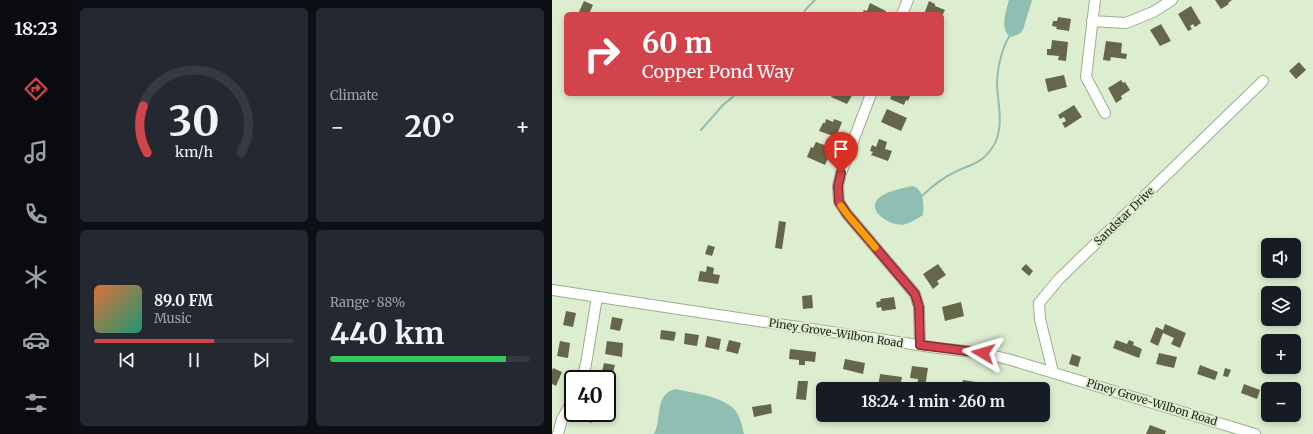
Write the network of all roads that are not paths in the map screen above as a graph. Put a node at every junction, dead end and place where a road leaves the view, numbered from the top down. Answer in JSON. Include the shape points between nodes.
{"nodes":[{"id":1,"x":908,"y":0,"type":"edge"},
{"id":2,"x":1094,"y":0,"type":"edge"},
{"id":3,"x":1172,"y":0,"type":"edge"},
{"id":4,"x":903,"y":12,"type":"edge"},
{"id":5,"x":1092,"y":21,"type":"junction"},
{"id":6,"x":1263,"y":82,"type":"dead end"},
{"id":7,"x":871,"y":96,"type":"edge"},
{"id":8,"x":1105,"y":113,"type":"dead end"},
{"id":9,"x":552,"y":290,"type":"edge"},
{"id":10,"x":597,"y":296,"type":"junction"},
{"id":11,"x":920,"y":345,"type":"junction"},
{"id":12,"x":584,"y":370,"type":"edge"},
{"id":13,"x":1053,"y":372,"type":"junction"},
{"id":14,"x":564,"y":416,"type":"edge"},
{"id":15,"x":558,"y":434,"type":"edge"},
{"id":16,"x":1255,"y":434,"type":"edge"}],
"edges":[{"from":1,"to":4,"type":"street"},
{"from":2,"to":5,"type":"street"},
{"from":3,"to":5,"type":"street","via":[[1153,12],[1126,23]]},
{"from":5,"to":8,"type":"street","via":[[1086,77]]},
{"from":6,"to":13,"type":"street","name":"Sandstar Drive","via":[[1059,279],[1039,303],[1040,319]]},
{"from":7,"to":11,"type":"street","via":[[841,173],[838,186],[839,202],[915,294],[919,307]]},
{"from":9,"to":10,"type":"street","name":"Piney Grove-Wilbon Road"},
{"from":10,"to":11,"type":"street","name":"Piney Grove-Wilbon Road"},
{"from":10,"to":12,"type":"street"},
{"from":11,"to":13,"type":"street","name":"Piney Grove-Wilbon Road","via":[[983,353]]},
{"from":13,"to":16,"type":"street","name":"Piney Grove-Wilbon Road"},
{"from":14,"to":15,"type":"street"}]}
